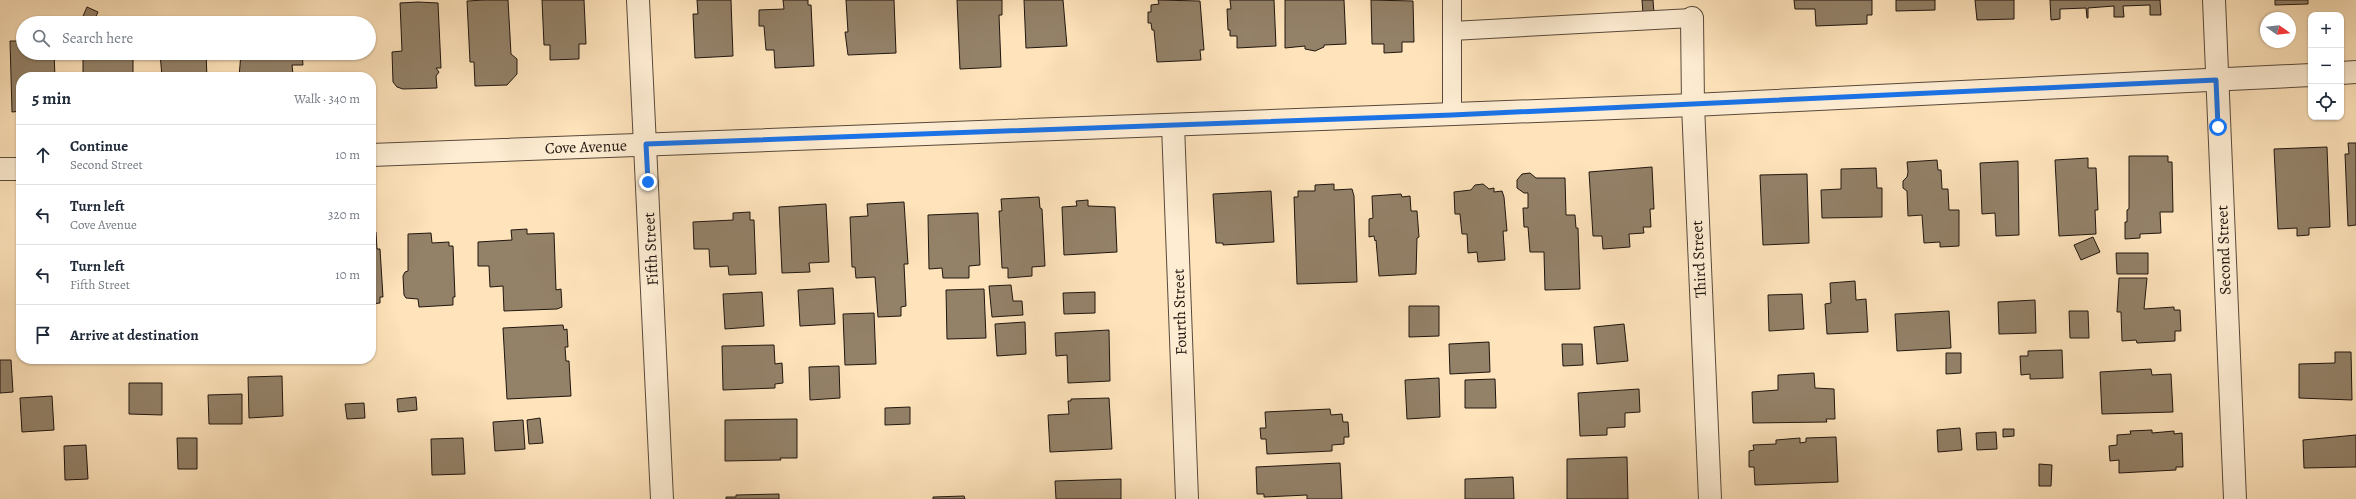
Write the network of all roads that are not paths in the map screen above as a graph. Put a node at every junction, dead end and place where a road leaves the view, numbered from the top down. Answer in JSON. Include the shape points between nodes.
{"nodes":[{"id":1,"x":638,"y":0,"type":"edge"},
{"id":2,"x":1452,"y":0,"type":"edge"},
{"id":3,"x":2214,"y":0,"type":"edge"},
{"id":4,"x":1692,"y":18,"type":"joint"},
{"id":5,"x":1452,"y":31,"type":"junction"},
{"id":6,"x":2356,"y":72,"type":"edge"},
{"id":7,"x":2344,"y":73,"type":"edge"},
{"id":8,"x":2308,"y":74,"type":"edge"},
{"id":9,"x":2216,"y":80,"type":"junction"},
{"id":10,"x":1692,"y":105,"type":"junction"},
{"id":11,"x":1452,"y":115,"type":"junction"},
{"id":12,"x":1173,"y":126,"type":"junction"},
{"id":13,"x":646,"y":144,"type":"junction"},
{"id":14,"x":376,"y":155,"type":"edge"},
{"id":15,"x":0,"y":169,"type":"edge"},
{"id":16,"x":16,"y":169,"type":"edge"},
{"id":17,"x":662,"y":499,"type":"edge"},
{"id":18,"x":1187,"y":499,"type":"edge"},
{"id":19,"x":1710,"y":499,"type":"edge"},
{"id":20,"x":2234,"y":499,"type":"edge"}],
"edges":[{"from":1,"to":13,"type":"street","name":"Fifth Street"},
{"from":2,"to":5,"type":"lane"},
{"from":3,"to":9,"type":"street","name":"Second Street"},
{"from":4,"to":5,"type":"lane"},
{"from":4,"to":10,"type":"street","name":"Third Street"},
{"from":5,"to":11,"type":"lane"},
{"from":6,"to":7,"type":"street"},
{"from":8,"to":9,"type":"street","name":"Cove Avenue"},
{"from":9,"to":10,"type":"street","name":"Cove Avenue"},
{"from":9,"to":20,"type":"street","name":"Second Street"},
{"from":10,"to":11,"type":"street","name":"Cove Avenue"},
{"from":10,"to":19,"type":"street","name":"Third Street"},
{"from":11,"to":12,"type":"street","name":"Cove Avenue"},
{"from":12,"to":13,"type":"street","name":"Cove Avenue"},
{"from":12,"to":18,"type":"street","name":"Fourth Street"},
{"from":13,"to":14,"type":"street","name":"Cove Avenue"},
{"from":13,"to":17,"type":"street","name":"Fifth Street"},
{"from":15,"to":16,"type":"street"}]}
